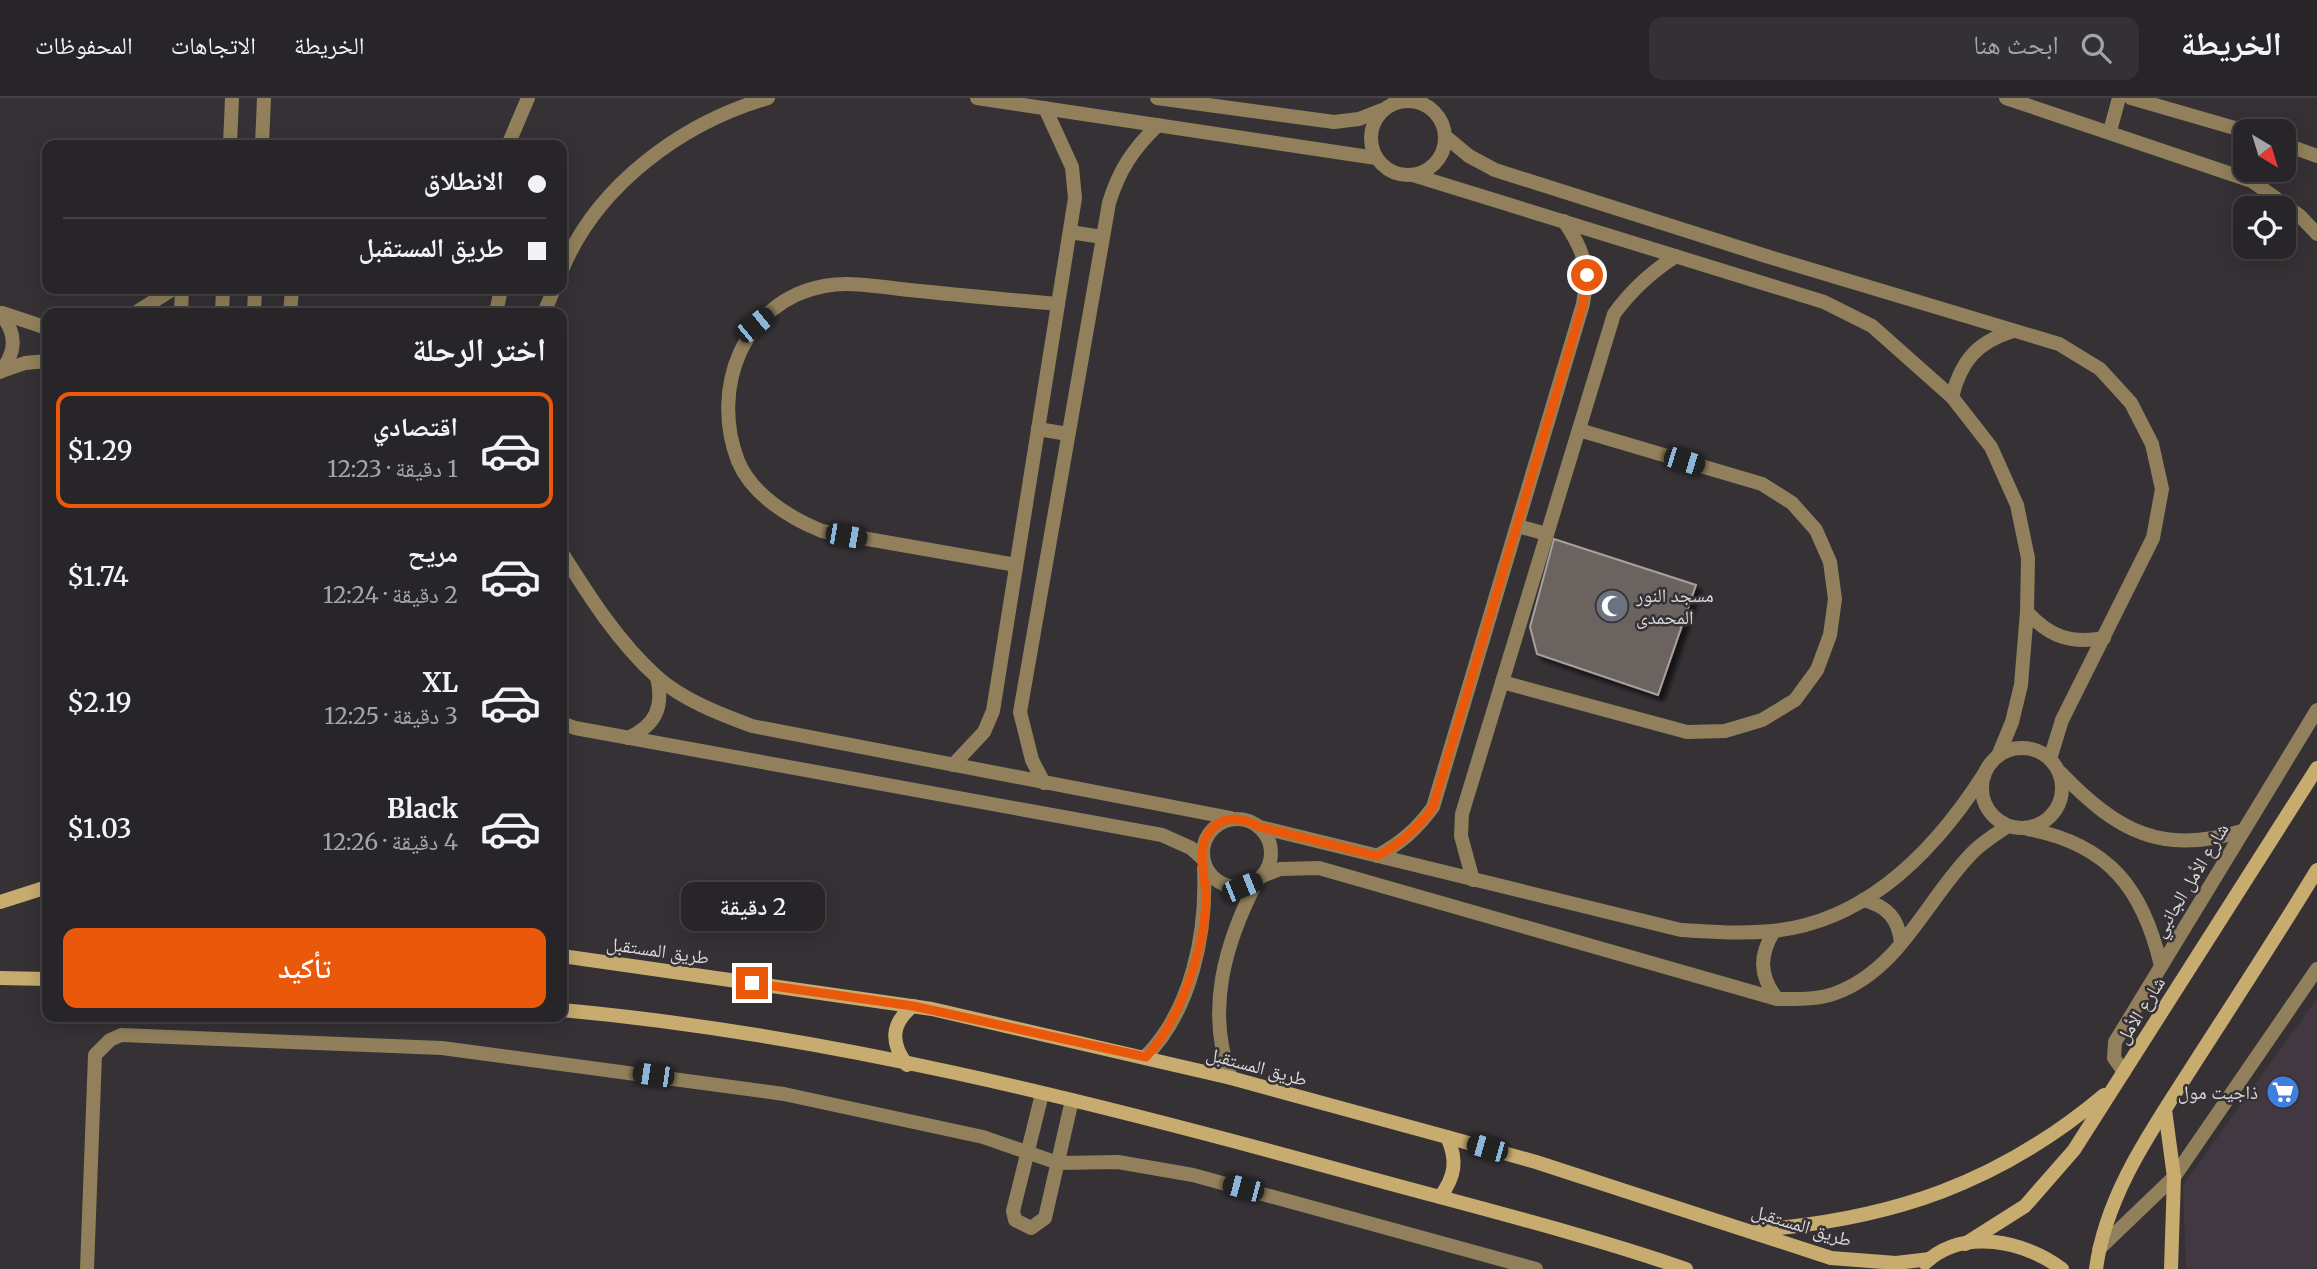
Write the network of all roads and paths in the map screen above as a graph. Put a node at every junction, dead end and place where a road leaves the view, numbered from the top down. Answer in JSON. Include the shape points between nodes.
{"nodes":[{"id":1,"x":233,"y":98,"type":"edge"},
{"id":2,"x":528,"y":98,"type":"edge"},
{"id":3,"x":768,"y":98,"type":"edge"},
{"id":4,"x":977,"y":98,"type":"edge"},
{"id":5,"x":1157,"y":98,"type":"edge"},
{"id":6,"x":1435,"y":98,"type":"edge"},
{"id":7,"x":2006,"y":98,"type":"edge"},
{"id":8,"x":2119,"y":98,"type":"edge"},
{"id":9,"x":2131,"y":98,"type":"edge"},
{"id":10,"x":264,"y":99,"type":"edge"},
{"id":11,"x":739,"y":102,"type":"edge"},
{"id":12,"x":1390,"y":104,"type":"edge"},
{"id":13,"x":1045,"y":108,"type":"junction"},
{"id":14,"x":1440,"y":117,"type":"junction"},
{"id":15,"x":1158,"y":125,"type":"junction"},
{"id":16,"x":2233,"y":128,"type":"edge"},
{"id":17,"x":2110,"y":131,"type":"junction"},
{"id":18,"x":1446,"y":137,"type":"junction"},
{"id":19,"x":230,"y":140,"type":"edge"},
{"id":20,"x":262,"y":140,"type":"edge"},
{"id":21,"x":510,"y":140,"type":"edge"},
{"id":22,"x":2296,"y":148,"type":"edge"},
{"id":23,"x":2317,"y":156,"type":"edge"},
{"id":24,"x":1376,"y":158,"type":"junction"},
{"id":25,"x":1413,"y":175,"type":"junction"},
{"id":26,"x":1564,"y":221,"type":"junction"},
{"id":27,"x":1070,"y":232,"type":"junction"},
{"id":28,"x":2317,"y":234,"type":"edge"},
{"id":29,"x":1102,"y":237,"type":"junction"},
{"id":30,"x":567,"y":249,"type":"edge"},
{"id":31,"x":1676,"y":256,"type":"junction"},
{"id":32,"x":165,"y":294,"type":"edge"},
{"id":33,"x":1058,"y":304,"type":"junction"},
{"id":34,"x":143,"y":308,"type":"edge"},
{"id":35,"x":0,"y":313,"type":"edge"},
{"id":36,"x":42,"y":326,"type":"edge"},
{"id":37,"x":2013,"y":331,"type":"junction"},
{"id":38,"x":42,"y":361,"type":"edge"},
{"id":39,"x":0,"y":372,"type":"edge"},
{"id":40,"x":1952,"y":397,"type":"junction"},
{"id":41,"x":1038,"y":429,"type":"junction"},
{"id":42,"x":1579,"y":430,"type":"junction"},
{"id":43,"x":1069,"y":435,"type":"junction"},
{"id":44,"x":1517,"y":526,"type":"junction"},
{"id":45,"x":1548,"y":534,"type":"junction"},
{"id":46,"x":567,"y":561,"type":"edge"},
{"id":47,"x":1016,"y":565,"type":"junction"},
{"id":48,"x":2027,"y":612,"type":"junction"},
{"id":49,"x":2104,"y":638,"type":"junction"},
{"id":50,"x":657,"y":677,"type":"junction"},
{"id":51,"x":1502,"y":682,"type":"junction"},
{"id":52,"x":2317,"y":710,"type":"edge"},
{"id":53,"x":567,"y":725,"type":"edge"},
{"id":54,"x":628,"y":738,"type":"junction"},
{"id":55,"x":1998,"y":756,"type":"junction"},
{"id":56,"x":2050,"y":759,"type":"junction"},
{"id":57,"x":953,"y":765,"type":"junction"},
{"id":58,"x":2317,"y":768,"type":"edge"},
{"id":59,"x":2059,"y":772,"type":"junction"},
{"id":60,"x":1984,"y":774,"type":"junction"},
{"id":61,"x":1044,"y":783,"type":"junction"},
{"id":62,"x":1231,"y":818,"type":"junction"},
{"id":63,"x":2008,"y":826,"type":"junction"},
{"id":64,"x":1260,"y":827,"type":"junction"},
{"id":65,"x":2023,"y":828,"type":"junction"},
{"id":66,"x":2242,"y":831,"type":"junction"},
{"id":67,"x":1377,"y":856,"type":"junction"},
{"id":68,"x":1203,"y":862,"type":"junction"},
{"id":69,"x":2317,"y":870,"type":"edge"},
{"id":70,"x":1260,"y":878,"type":"junction"},
{"id":71,"x":1473,"y":880,"type":"junction"},
{"id":72,"x":42,"y":889,"type":"edge"},
{"id":73,"x":1863,"y":900,"type":"junction"},
{"id":74,"x":0,"y":902,"type":"edge"},
{"id":75,"x":1774,"y":931,"type":"junction"},
{"id":76,"x":1901,"y":942,"type":"junction"},
{"id":77,"x":567,"y":957,"type":"edge"},
{"id":78,"x":2161,"y":965,"type":"junction"},
{"id":79,"x":2317,"y":969,"type":"edge"},
{"id":80,"x":0,"y":978,"type":"edge"},
{"id":81,"x":42,"y":979,"type":"edge"},
{"id":82,"x":1777,"y":999,"type":"junction"},
{"id":83,"x":913,"y":1006,"type":"junction"},
{"id":84,"x":567,"y":1011,"type":"edge"},
{"id":85,"x":1146,"y":1057,"type":"junction"},
{"id":86,"x":907,"y":1065,"type":"junction"},
{"id":87,"x":2124,"y":1072,"type":"junction"},
{"id":88,"x":1231,"y":1078,"type":"junction"},
{"id":89,"x":2116,"y":1085,"type":"junction"},
{"id":90,"x":1042,"y":1094,"type":"junction"},
{"id":91,"x":1072,"y":1100,"type":"junction"},
{"id":92,"x":2165,"y":1110,"type":"junction"},
{"id":93,"x":1447,"y":1137,"type":"junction"},
{"id":94,"x":1027,"y":1154,"type":"junction"},
{"id":95,"x":1058,"y":1163,"type":"junction"},
{"id":96,"x":2174,"y":1177,"type":"junction"},
{"id":97,"x":1440,"y":1197,"type":"junction"},
{"id":98,"x":1752,"y":1230,"type":"junction"},
{"id":99,"x":1965,"y":1244,"type":"junction"},
{"id":100,"x":2099,"y":1248,"type":"junction"},
{"id":101,"x":1924,"y":1264,"type":"edge"},
{"id":102,"x":87,"y":1269,"type":"edge"},
{"id":103,"x":1536,"y":1269,"type":"edge"},
{"id":104,"x":1686,"y":1269,"type":"edge"},
{"id":105,"x":2062,"y":1269,"type":"edge"},
{"id":106,"x":2096,"y":1269,"type":"edge"},
{"id":107,"x":2171,"y":1269,"type":"edge"}],
"edges":[{"from":1,"to":19,"type":"street"},
{"from":2,"to":21,"type":"street"},
{"from":3,"to":11,"type":"street"},
{"from":4,"to":13,"type":"street"},
{"from":5,"to":12,"type":"street","via":[[1334,122],[1359,119]]},
{"from":6,"to":14,"type":"street"},
{"from":7,"to":17,"type":"street"},
{"from":8,"to":17,"type":"street"},
{"from":9,"to":16,"type":"street"},
{"from":10,"to":20,"type":"street"},
{"from":11,"to":30,"type":"street","via":[[642,164]]},
{"from":12,"to":14,"type":"street","via":[[1418,102]]},
{"from":12,"to":24,"type":"street","via":[[1371,132]]},
{"from":13,"to":15,"type":"street"},
{"from":13,"to":27,"type":"street","via":[[1072,167],[1075,198]]},
{"from":14,"to":18,"type":"street"},
{"from":15,"to":24,"type":"street"},
{"from":15,"to":29,"type":"street","via":[[1135,147],[1118,173]]},
{"from":17,"to":28,"type":"street","via":[[2252,181]]},
{"from":18,"to":25,"type":"street","via":[[1436,162]]},
{"from":18,"to":37,"type":"street","via":[[1495,170]]},
{"from":22,"to":23,"type":"street"},
{"from":24,"to":25,"type":"street","via":[[1392,172]]},
{"from":25,"to":26,"type":"street"},
{"from":26,"to":31,"type":"street"},
{"from":26,"to":44,"type":"street","via":[[1581,246],[1587,275],[1583,304]]},
{"from":27,"to":29,"type":"street"},
{"from":27,"to":33,"type":"street"},
{"from":29,"to":43,"type":"street"},
{"from":31,"to":40,"type":"street","via":[[1824,302],[1872,326]]},
{"from":31,"to":42,"type":"street","via":[[1631,290],[1614,314]]},
{"from":32,"to":34,"type":"street"},
{"from":33,"to":41,"type":"street"},
{"from":33,"to":47,"type":"street","via":[[826,285],[793,295],[755,325],[732,368],[726,416],[739,463],[769,501],[794,519],[822,531]]},
{"from":35,"to":36,"type":"street"},
{"from":35,"to":39,"type":"street","via":[[10,325],[14,341],[11,358]]},
{"from":37,"to":40,"type":"street","via":[[1990,338],[1971,353],[1958,373]]},
{"from":37,"to":49,"type":"street","via":[[2059,344],[2100,369],[2132,403],[2152,443],[2161,489],[2153,538]]},
{"from":38,"to":39,"type":"street"},
{"from":40,"to":48,"type":"street","via":[[1991,447],[2017,505],[2028,558]]},
{"from":41,"to":43,"type":"street"},
{"from":41,"to":47,"type":"street"},
{"from":42,"to":45,"type":"street"},
{"from":42,"to":51,"type":"street","via":[[1762,484],[1793,503],[1816,530],[1830,562],[1835,599],[1830,635],[1816,670],[1795,700],[1762,720],[1725,731],[1687,732]]},
{"from":43,"to":61,"type":"street","via":[[1020,712],[1032,760]]},
{"from":44,"to":45,"type":"street"},
{"from":44,"to":67,"type":"street","via":[[1433,807],[1399,844]]},
{"from":45,"to":51,"type":"street"},
{"from":46,"to":50,"type":"street","via":[[590,598]]},
{"from":47,"to":57,"type":"street","via":[[993,711],[984,732]]},
{"from":48,"to":49,"type":"street","via":[[2042,628],[2061,638],[2082,642]]},
{"from":48,"to":55,"type":"street","via":[[2021,685]]},
{"from":49,"to":56,"type":"street","via":[[2062,720]]},
{"from":50,"to":54,"type":"street","via":[[662,696],[657,715],[645,730]]},
{"from":50,"to":57,"type":"street","via":[[752,726]]},
{"from":51,"to":71,"type":"street","via":[[1462,814],[1463,848]]},
{"from":52,"to":66,"type":"street","name":"شارع الأمل الجانبي"},
{"from":53,"to":54,"type":"street"},
{"from":54,"to":68,"type":"street","via":[[1150,832],[1177,840]]},
{"from":55,"to":56,"type":"street","via":[[2024,748]]},
{"from":55,"to":60,"type":"street"},
{"from":56,"to":59,"type":"street"},
{"from":57,"to":61,"type":"street"},
{"from":58,"to":87,"type":"main road","name":"شارع الأمل"},
{"from":59,"to":65,"type":"street","via":[[2063,787],[2051,816],[2039,825]]},
{"from":59,"to":66,"type":"street","via":[[2115,821],[2144,835],[2210,841]]},
{"from":60,"to":63,"type":"street","via":[[1985,805],[1994,818]]},
{"from":60,"to":73,"type":"street","via":[[1956,818],[1922,857]]},
{"from":61,"to":62,"type":"street"},
{"from":62,"to":64,"type":"street"},
{"from":62,"to":68,"type":"street","via":[[1209,832]]},
{"from":63,"to":65,"type":"street"},
{"from":63,"to":76,"type":"street","via":[[1973,852]]},
{"from":64,"to":67,"type":"street"},
{"from":64,"to":70,"type":"street","via":[[1272,851]]},
{"from":65,"to":78,"type":"street","via":[[2058,835],[2090,849],[2117,870],[2139,901]]},
{"from":66,"to":78,"type":"street","name":"شارع الأمل الجانبي"},
{"from":67,"to":71,"type":"street"},
{"from":68,"to":70,"type":"street","via":[[1213,879],[1227,886],[1242,887]]},
{"from":68,"to":85,"type":"street","via":[[1206,900],[1185,993],[1162,1040]]},
{"from":69,"to":92,"type":"main road"},
{"from":70,"to":82,"type":"street","via":[[1280,869],[1319,868]]},
{"from":70,"to":88,"type":"street","via":[[1242,910],[1217,1002],[1217,1029]]},
{"from":71,"to":75,"type":"street","via":[[1681,930]]},
{"from":72,"to":74,"type":"main road"},
{"from":73,"to":75,"type":"street","via":[[1825,918]]},
{"from":73,"to":76,"type":"street","via":[[1891,913]]},
{"from":75,"to":82,"type":"street","via":[[1764,947],[1761,966]]},
{"from":76,"to":82,"type":"street","via":[[1883,965],[1834,994],[1806,1000]]},
{"from":77,"to":83,"type":"main road","name":"طريق المستقبل"},
{"from":78,"to":87,"type":"street","name":"شارع الأمل الجانبي","via":[[2115,1042],[2114,1058]]},
{"from":79,"to":96,"type":"street"},
{"from":80,"to":81,"type":"main road"},
{"from":83,"to":85,"type":"main road","name":"طريق المستقبل"},
{"from":83,"to":86,"type":"main road","via":[[895,1026],[894,1040]]},
{"from":84,"to":86,"type":"main road","via":[[792,1041]]},
{"from":85,"to":88,"type":"main road","name":"طريق المستقبل"},
{"from":86,"to":90,"type":"main road"},
{"from":87,"to":89,"type":"main road","name":"شارع الأمل"},
{"from":88,"to":93,"type":"main road","name":"طريق المستقبل"},
{"from":89,"to":98,"type":"main road","via":[[2036,1146],[1948,1191],[1847,1220]]},
{"from":89,"to":99,"type":"main road","name":"شارع الأمل","via":[[2060,1169],[2025,1206]]},
{"from":90,"to":91,"type":"main road"},
{"from":90,"to":94,"type":"street"},
{"from":91,"to":95,"type":"street"},
{"from":91,"to":97,"type":"main road"},
{"from":92,"to":96,"type":"main road"},
{"from":92,"to":100,"type":"main road","via":[[2117,1193]]},
{"from":93,"to":97,"type":"main road","via":[[1455,1161]]},
{"from":93,"to":98,"type":"main road","name":"طريق المستقبل"},
{"from":94,"to":95,"type":"street"},
{"from":94,"to":95,"type":"street","via":[[1013,1211],[1022,1226],[1031,1228],[1045,1218]]},
{"from":94,"to":102,"type":"street","via":[[983,1138],[784,1094],[575,1064],[442,1048],[121,1035],[95,1055]]},
{"from":95,"to":103,"type":"street","via":[[1118,1162],[1194,1175]]},
{"from":96,"to":100,"type":"street"},
{"from":96,"to":107,"type":"main road"},
{"from":97,"to":104,"type":"main road"},
{"from":98,"to":101,"type":"main road","name":"طريق المستقبل","via":[[1831,1258]]},
{"from":99,"to":101,"type":"main road","name":"طريق المستقبل"},
{"from":99,"to":105,"type":"main road","via":[[2019,1245]]},
{"from":100,"to":106,"type":"main road"}]}
